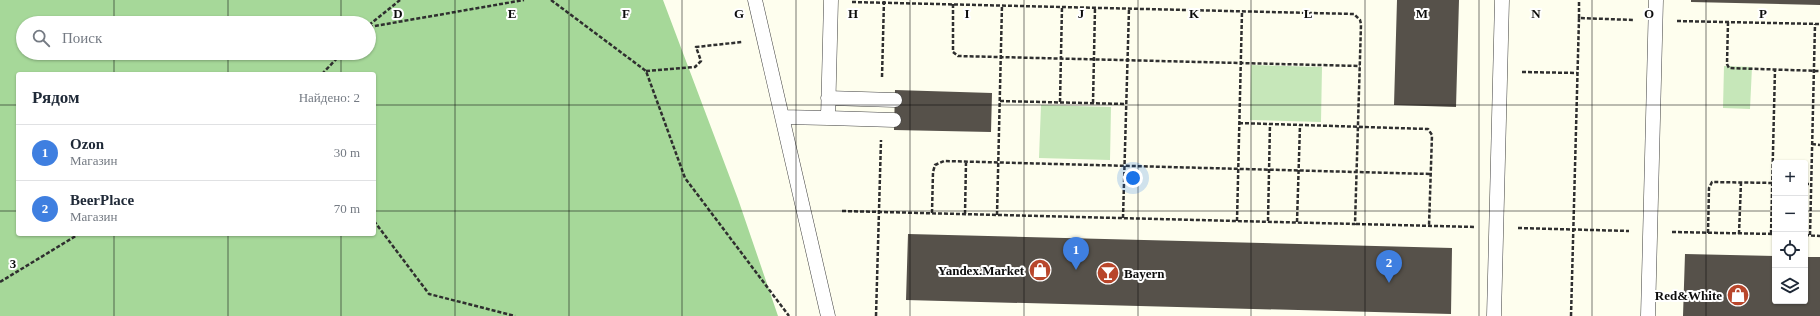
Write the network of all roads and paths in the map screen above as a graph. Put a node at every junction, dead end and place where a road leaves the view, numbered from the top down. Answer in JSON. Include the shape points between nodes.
{"nodes":[{"id":1,"x":400,"y":0,"type":"edge"},
{"id":2,"x":524,"y":0,"type":"edge"},
{"id":3,"x":551,"y":0,"type":"edge"},
{"id":4,"x":755,"y":0,"type":"edge"},
{"id":5,"x":831,"y":0,"type":"edge"},
{"id":6,"x":1502,"y":0,"type":"edge"},
{"id":7,"x":1579,"y":0,"type":"edge"},
{"id":8,"x":1656,"y":0,"type":"edge"},
{"id":9,"x":884,"y":1,"type":"edge"},
{"id":10,"x":953,"y":4,"type":"junction"},
{"id":11,"x":1002,"y":5,"type":"junction"},
{"id":12,"x":1062,"y":7,"type":"junction"},
{"id":13,"x":1095,"y":8,"type":"junction"},
{"id":14,"x":1129,"y":9,"type":"junction"},
{"id":15,"x":1242,"y":12,"type":"junction"},
{"id":16,"x":1578,"y":18,"type":"junction"},
{"id":17,"x":376,"y":20,"type":"edge"},
{"id":18,"x":1655,"y":20,"type":"junction"},
{"id":19,"x":1728,"y":22,"type":"junction"},
{"id":20,"x":1815,"y":24,"type":"junction"},
{"id":21,"x":1820,"y":24,"type":"edge"},
{"id":22,"x":376,"y":25,"type":"edge"},
{"id":23,"x":764,"y":39,"type":"junction"},
{"id":24,"x":1001,"y":57,"type":"junction"},
{"id":25,"x":1061,"y":58,"type":"junction"},
{"id":26,"x":1094,"y":59,"type":"junction"},
{"id":27,"x":335,"y":60,"type":"edge"},
{"id":28,"x":1128,"y":60,"type":"junction"},
{"id":29,"x":1240,"y":63,"type":"junction"},
{"id":30,"x":1360,"y":66,"type":"junction"},
{"id":31,"x":1775,"y":70,"type":"junction"},
{"id":32,"x":646,"y":71,"type":"junction"},
{"id":33,"x":1500,"y":71,"type":"junction"},
{"id":34,"x":1814,"y":71,"type":"junction"},
{"id":35,"x":1820,"y":71,"type":"edge"},
{"id":36,"x":324,"y":72,"type":"edge"},
{"id":37,"x":1578,"y":73,"type":"junction"},
{"id":38,"x":828,"y":98,"type":"junction"},
{"id":39,"x":888,"y":100,"type":"joint"},
{"id":40,"x":1000,"y":101,"type":"junction"},
{"id":41,"x":1060,"y":102,"type":"junction"},
{"id":42,"x":1093,"y":103,"type":"junction"},
{"id":43,"x":1126,"y":104,"type":"junction"},
{"id":44,"x":782,"y":117,"type":"junction"},
{"id":45,"x":828,"y":118,"type":"junction"},
{"id":46,"x":888,"y":120,"type":"joint"},
{"id":47,"x":1239,"y":123,"type":"junction"},
{"id":48,"x":1270,"y":124,"type":"junction"},
{"id":49,"x":1300,"y":125,"type":"junction"},
{"id":50,"x":1358,"y":126,"type":"junction"},
{"id":51,"x":1812,"y":144,"type":"junction"},
{"id":52,"x":1820,"y":144,"type":"edge"},
{"id":53,"x":1774,"y":160,"type":"edge"},
{"id":54,"x":966,"y":162,"type":"junction"},
{"id":55,"x":998,"y":162,"type":"junction"},
{"id":56,"x":1124,"y":166,"type":"junction"},
{"id":57,"x":1238,"y":168,"type":"junction"},
{"id":58,"x":1269,"y":169,"type":"junction"},
{"id":59,"x":1298,"y":170,"type":"junction"},
{"id":60,"x":1357,"y":172,"type":"junction"},
{"id":61,"x":1431,"y":174,"type":"junction"},
{"id":62,"x":1741,"y":182,"type":"junction"},
{"id":63,"x":1772,"y":183,"type":"edge"},
{"id":64,"x":1811,"y":184,"type":"joint"},
{"id":65,"x":1773,"y":196,"type":"edge"},
{"id":66,"x":842,"y":211,"type":"dead end"},
{"id":67,"x":879,"y":212,"type":"junction"},
{"id":68,"x":932,"y":213,"type":"junction"},
{"id":69,"x":964,"y":214,"type":"junction"},
{"id":70,"x":997,"y":215,"type":"junction"},
{"id":71,"x":1123,"y":218,"type":"junction"},
{"id":72,"x":1236,"y":221,"type":"junction"},
{"id":73,"x":1268,"y":221,"type":"junction"},
{"id":74,"x":1297,"y":222,"type":"junction"},
{"id":75,"x":376,"y":224,"type":"edge"},
{"id":76,"x":1356,"y":224,"type":"junction"},
{"id":77,"x":1429,"y":226,"type":"junction"},
{"id":78,"x":1496,"y":227,"type":"junction"},
{"id":79,"x":1573,"y":229,"type":"junction"},
{"id":80,"x":1650,"y":231,"type":"junction"},
{"id":81,"x":1708,"y":233,"type":"junction"},
{"id":82,"x":1739,"y":234,"type":"junction"},
{"id":83,"x":1771,"y":234,"type":"joint"},
{"id":84,"x":1810,"y":235,"type":"joint"},
{"id":85,"x":76,"y":236,"type":"edge"},
{"id":86,"x":1820,"y":236,"type":"edge"},
{"id":87,"x":0,"y":282,"type":"edge"},
{"id":88,"x":515,"y":316,"type":"edge"},
{"id":89,"x":789,"y":316,"type":"edge"},
{"id":90,"x":828,"y":316,"type":"edge"},
{"id":91,"x":876,"y":316,"type":"edge"},
{"id":92,"x":1494,"y":316,"type":"edge"},
{"id":93,"x":1571,"y":316,"type":"edge"},
{"id":94,"x":1648,"y":316,"type":"edge"}],
"edges":[{"from":1,"to":17,"type":"path"},
{"from":2,"to":22,"type":"path"},
{"from":3,"to":32,"type":"path"},
{"from":4,"to":23,"type":"lane"},
{"from":5,"to":9,"type":"path"},
{"from":5,"to":38,"type":"lane"},
{"from":6,"to":33,"type":"lane"},
{"from":7,"to":16,"type":"path"},
{"from":8,"to":18,"type":"lane"},
{"from":9,"to":10,"type":"path"},
{"from":9,"to":39,"type":"path"},
{"from":10,"to":11,"type":"path"},
{"from":10,"to":24,"type":"path","via":[[952,49],[955,54]]},
{"from":11,"to":12,"type":"path"},
{"from":11,"to":24,"type":"path"},
{"from":12,"to":13,"type":"path"},
{"from":12,"to":25,"type":"path"},
{"from":13,"to":14,"type":"path"},
{"from":13,"to":26,"type":"path"},
{"from":14,"to":15,"type":"path"},
{"from":14,"to":28,"type":"path"},
{"from":15,"to":29,"type":"path"},
{"from":15,"to":30,"type":"path","via":[[1354,14],[1361,24]]},
{"from":16,"to":18,"type":"path"},
{"from":16,"to":37,"type":"path"},
{"from":18,"to":19,"type":"path"},
{"from":18,"to":80,"type":"lane"},
{"from":19,"to":20,"type":"path"},
{"from":19,"to":31,"type":"path","via":[[1729,68]]},
{"from":20,"to":21,"type":"path"},
{"from":20,"to":34,"type":"path"},
{"from":23,"to":32,"type":"path","via":[[696,47],[701,61],[695,67]]},
{"from":23,"to":44,"type":"lane"},
{"from":24,"to":25,"type":"path"},
{"from":24,"to":40,"type":"path"},
{"from":25,"to":26,"type":"path"},
{"from":25,"to":41,"type":"path"},
{"from":26,"to":28,"type":"path"},
{"from":26,"to":42,"type":"path"},
{"from":27,"to":36,"type":"path"},
{"from":28,"to":29,"type":"path"},
{"from":28,"to":43,"type":"path"},
{"from":29,"to":30,"type":"path"},
{"from":29,"to":47,"type":"path"},
{"from":30,"to":50,"type":"path"},
{"from":31,"to":34,"type":"path"},
{"from":31,"to":53,"type":"path"},
{"from":32,"to":89,"type":"path","via":[[685,178]]},
{"from":33,"to":37,"type":"path"},
{"from":33,"to":78,"type":"lane"},
{"from":34,"to":35,"type":"path"},
{"from":34,"to":51,"type":"path"},
{"from":37,"to":79,"type":"path"},
{"from":38,"to":39,"type":"lane"},
{"from":38,"to":45,"type":"lane"},
{"from":40,"to":41,"type":"path"},
{"from":40,"to":55,"type":"path"},
{"from":41,"to":42,"type":"path"},
{"from":42,"to":43,"type":"path"},
{"from":43,"to":56,"type":"path"},
{"from":44,"to":45,"type":"lane"},
{"from":44,"to":90,"type":"lane"},
{"from":45,"to":46,"type":"lane"},
{"from":46,"to":67,"type":"path"},
{"from":47,"to":48,"type":"path"},
{"from":47,"to":57,"type":"path"},
{"from":48,"to":49,"type":"path"},
{"from":48,"to":58,"type":"path"},
{"from":49,"to":50,"type":"path"},
{"from":49,"to":59,"type":"path"},
{"from":50,"to":60,"type":"path"},
{"from":50,"to":61,"type":"path","via":[[1428,129],[1432,135]]},
{"from":51,"to":52,"type":"path"},
{"from":51,"to":64,"type":"path"},
{"from":54,"to":55,"type":"path"},
{"from":54,"to":68,"type":"path","via":[[944,161],[935,165]]},
{"from":54,"to":69,"type":"path"},
{"from":55,"to":56,"type":"path"},
{"from":55,"to":70,"type":"path"},
{"from":56,"to":57,"type":"path"},
{"from":56,"to":71,"type":"path"},
{"from":57,"to":58,"type":"path"},
{"from":57,"to":72,"type":"path"},
{"from":58,"to":59,"type":"path"},
{"from":58,"to":73,"type":"path"},
{"from":59,"to":60,"type":"path"},
{"from":59,"to":74,"type":"path"},
{"from":60,"to":61,"type":"path"},
{"from":60,"to":76,"type":"path"},
{"from":61,"to":77,"type":"path"},
{"from":62,"to":63,"type":"path"},
{"from":62,"to":81,"type":"path","via":[[1710,184]]},
{"from":62,"to":82,"type":"path"},
{"from":64,"to":84,"type":"path"},
{"from":65,"to":83,"type":"path"},
{"from":66,"to":67,"type":"path"},
{"from":67,"to":68,"type":"path"},
{"from":67,"to":91,"type":"path"},
{"from":68,"to":69,"type":"path"},
{"from":69,"to":70,"type":"path"},
{"from":70,"to":71,"type":"path"},
{"from":71,"to":72,"type":"path"},
{"from":72,"to":73,"type":"path"},
{"from":73,"to":74,"type":"path"},
{"from":74,"to":76,"type":"path"},
{"from":75,"to":88,"type":"path","via":[[429,294]]},
{"from":76,"to":77,"type":"path"},
{"from":77,"to":78,"type":"path"},
{"from":78,"to":79,"type":"path"},
{"from":78,"to":92,"type":"lane"},
{"from":79,"to":80,"type":"path"},
{"from":79,"to":93,"type":"path"},
{"from":80,"to":81,"type":"path"},
{"from":80,"to":94,"type":"lane"},
{"from":81,"to":82,"type":"path"},
{"from":82,"to":83,"type":"path"},
{"from":84,"to":86,"type":"path"},
{"from":85,"to":87,"type":"path"}]}
